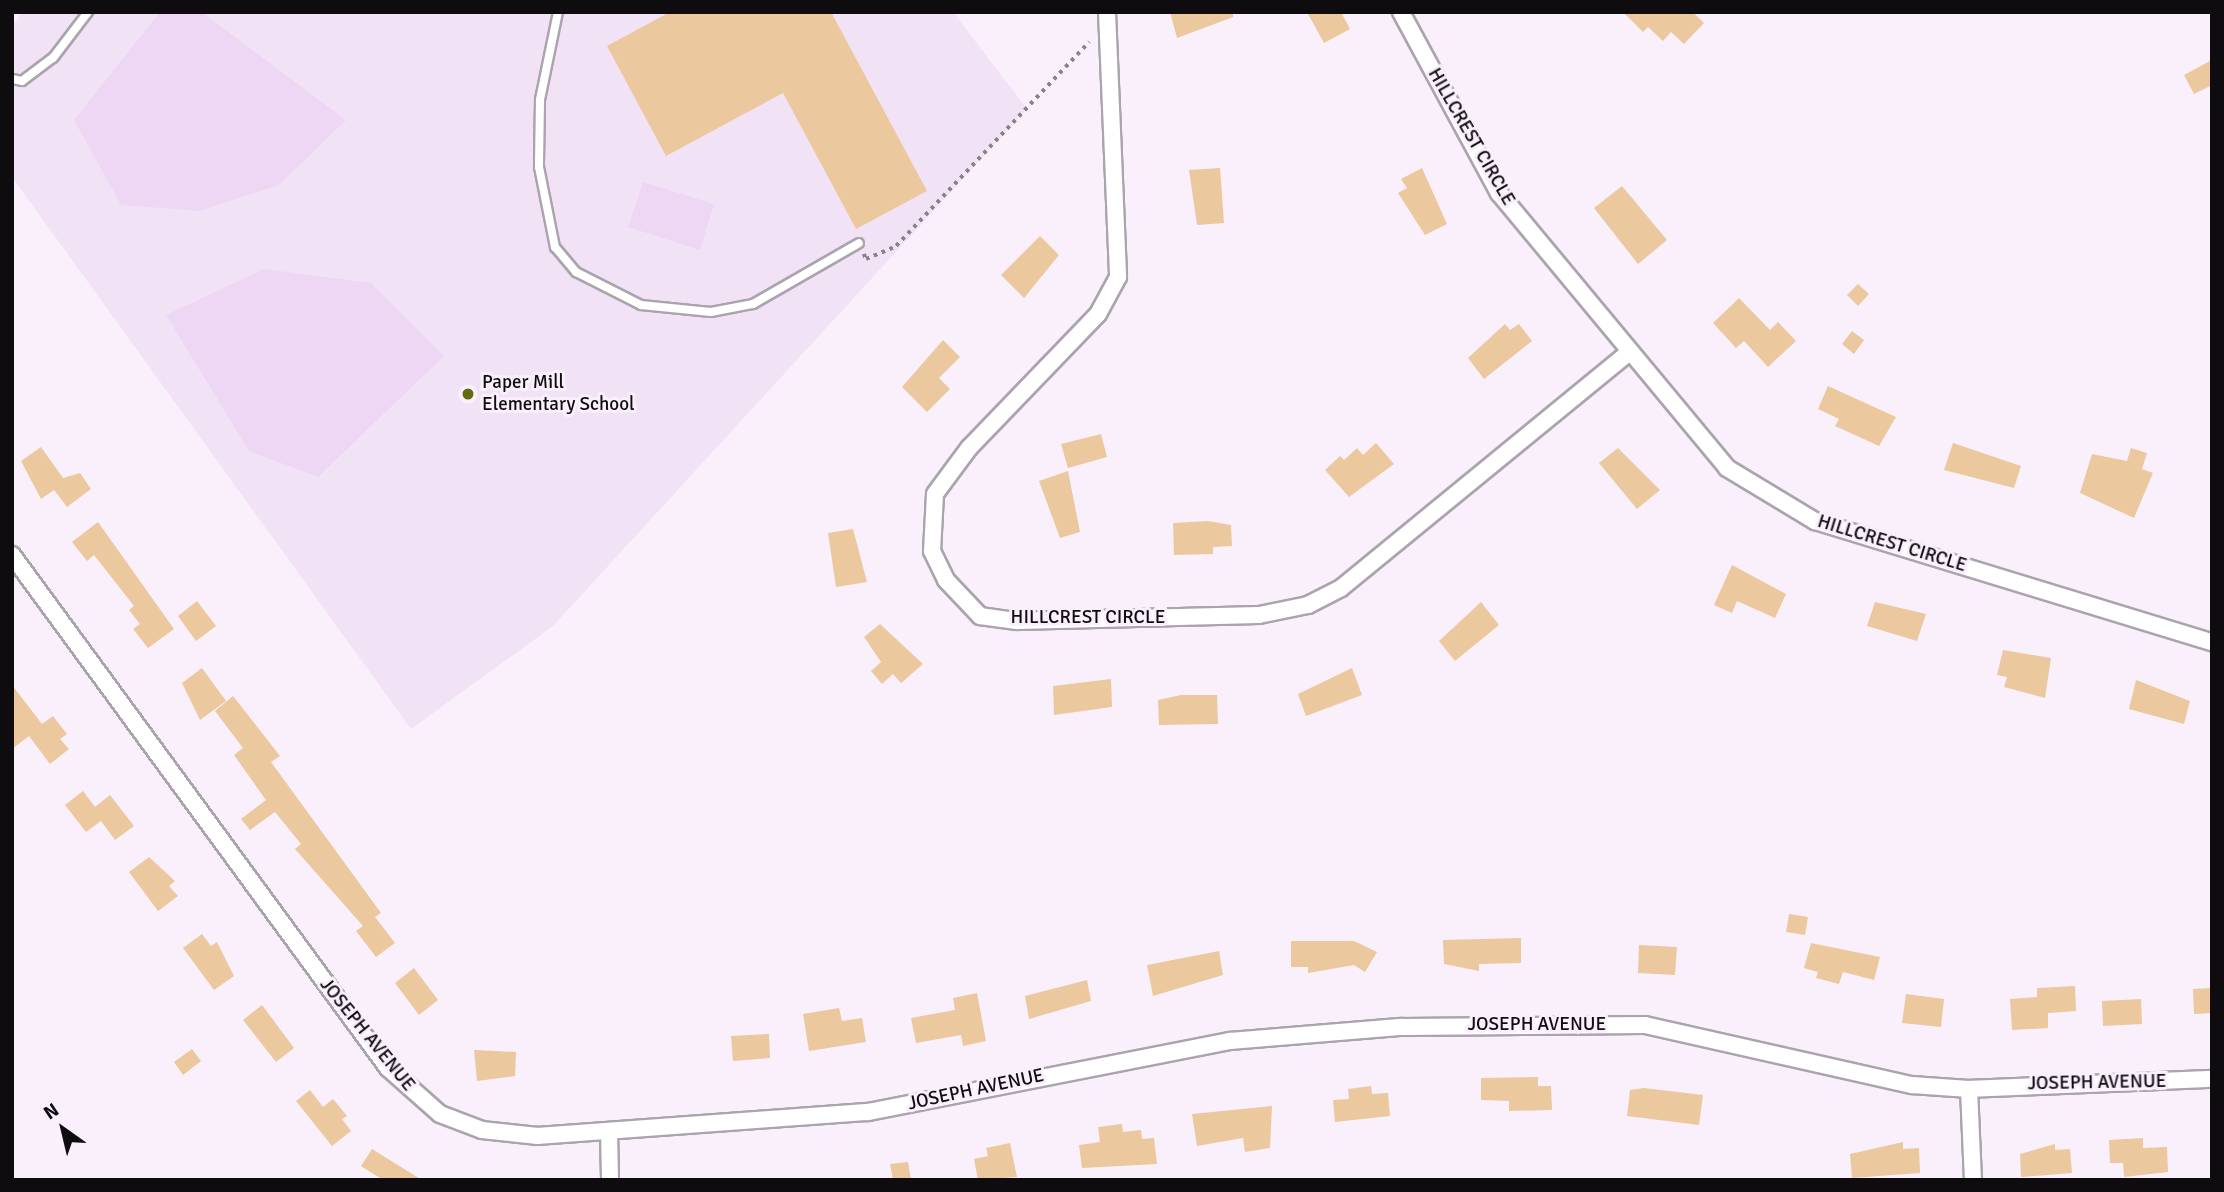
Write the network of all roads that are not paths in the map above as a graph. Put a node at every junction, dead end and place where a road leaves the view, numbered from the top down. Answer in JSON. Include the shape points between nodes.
{"nodes":[{"id":1,"x":88,"y":12,"type":"edge"},
{"id":2,"x":558,"y":12,"type":"edge"},
{"id":3,"x":1107,"y":12,"type":"edge"},
{"id":4,"x":1401,"y":12,"type":"edge"},
{"id":5,"x":12,"y":79,"type":"edge"},
{"id":6,"x":859,"y":243,"type":"road end"},
{"id":7,"x":1628,"y":353,"type":"junction"},
{"id":8,"x":12,"y":555,"type":"edge"},
{"id":9,"x":2212,"y":642,"type":"edge"},
{"id":10,"x":2212,"y":1079,"type":"edge"},
{"id":11,"x":1969,"y":1089,"type":"junction"},
{"id":12,"x":609,"y":1131,"type":"junction"},
{"id":13,"x":610,"y":1180,"type":"edge"},
{"id":14,"x":1973,"y":1180,"type":"edge"}],
"edges":[{"from":1,"to":5,"type":"lane","via":[[53,58],[22,81]]},
{"from":2,"to":6,"type":"lane","via":[[540,100],[539,167],[555,247],[576,272],[641,305],[711,312],[753,304]]},
{"from":3,"to":7,"type":"street","name":"HILLCREST CIRCLE","via":[[1118,277],[1098,314],[970,448],[936,494],[932,551],[946,580],[980,615],[1017,621],[1259,615],[1308,606],[1341,588]]},
{"from":4,"to":7,"type":"street","name":"HILLCREST CIRCLE","via":[[1499,193]]},
{"from":7,"to":9,"type":"street","name":"HILLCREST CIRCLE","via":[[1727,468],[1815,521]]},
{"from":8,"to":12,"type":"street","name":"JOSEPH AVENUE","via":[[406,1088],[458,1123],[507,1135]]},
{"from":10,"to":11,"type":"street","name":"JOSEPH AVENUE"},
{"from":11,"to":12,"type":"street","name":"JOSEPH AVENUE","via":[[1900,1082],[1645,1025],[1388,1027],[1230,1041],[868,1112]]},
{"from":11,"to":14,"type":"street"},
{"from":12,"to":13,"type":"street"}]}
